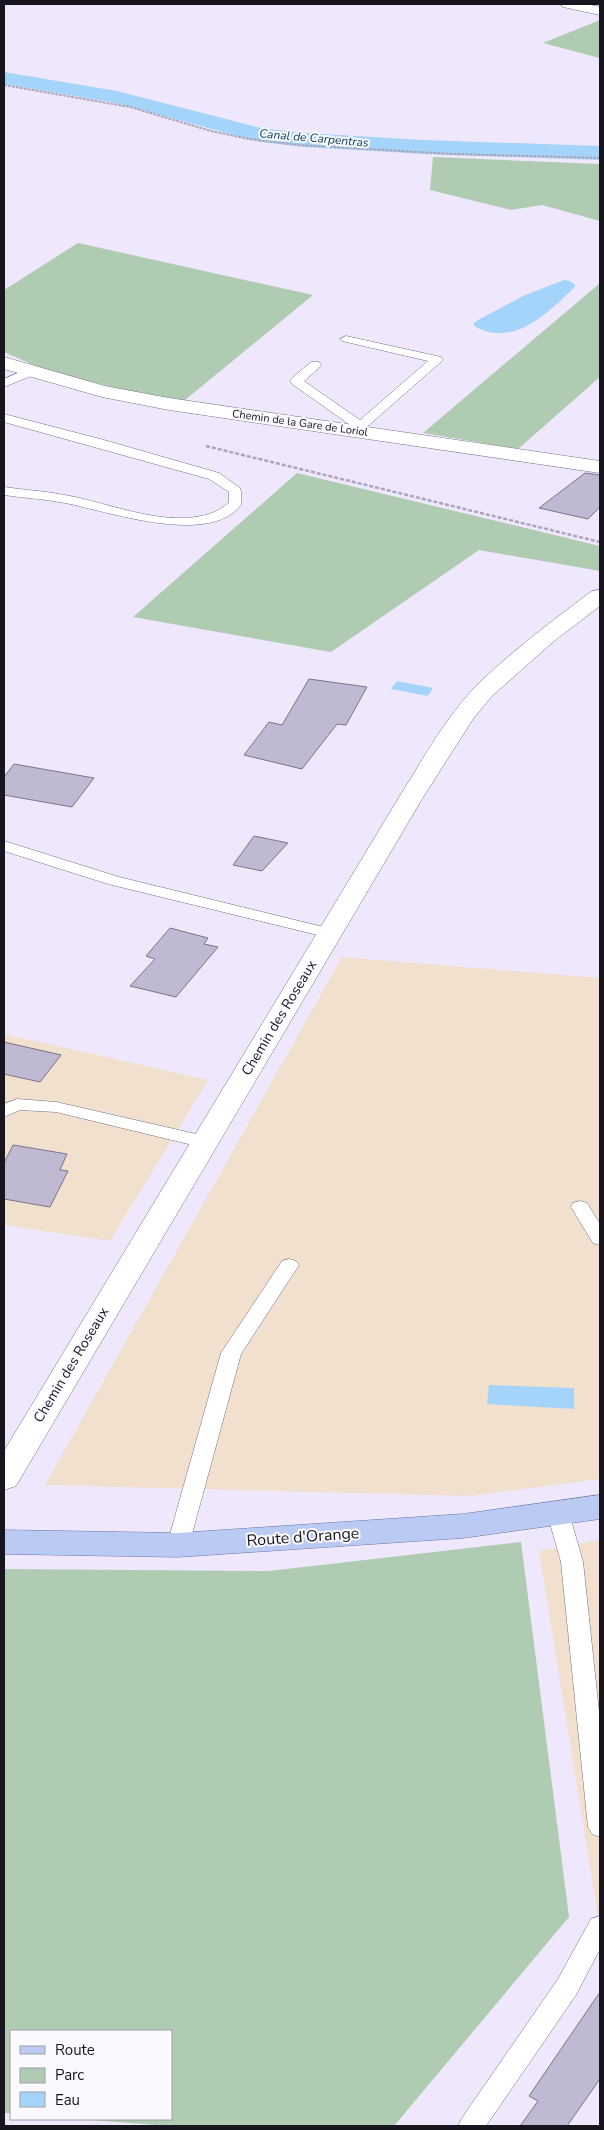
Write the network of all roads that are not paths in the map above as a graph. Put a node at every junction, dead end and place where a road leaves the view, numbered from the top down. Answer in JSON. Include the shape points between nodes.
{"nodes":[{"id":1,"x":568,"y":4,"type":"edge"},
{"id":2,"x":600,"y":11,"type":"edge"},
{"id":3,"x":346,"y":339,"type":"dead end"},
{"id":4,"x":4,"y":363,"type":"edge"},
{"id":5,"x":315,"y":364,"type":"dead end"},
{"id":6,"x":32,"y":371,"type":"junction"},
{"id":7,"x":4,"y":383,"type":"edge"},
{"id":8,"x":4,"y":418,"type":"edge"},
{"id":9,"x":358,"y":428,"type":"junction"},
{"id":10,"x":600,"y":467,"type":"edge"},
{"id":11,"x":4,"y":492,"type":"edge"},
{"id":12,"x":600,"y":596,"type":"edge"},
{"id":13,"x":4,"y":846,"type":"edge"},
{"id":14,"x":330,"y":933,"type":"junction"},
{"id":15,"x":4,"y":1112,"type":"edge"},
{"id":16,"x":205,"y":1142,"type":"junction"},
{"id":17,"x":580,"y":1207,"type":"dead end"},
{"id":18,"x":600,"y":1239,"type":"edge"},
{"id":19,"x":289,"y":1265,"type":"dead end"},
{"id":20,"x":4,"y":1478,"type":"edge"},
{"id":21,"x":600,"y":1507,"type":"edge"},
{"id":22,"x":558,"y":1513,"type":"junction"},
{"id":23,"x":4,"y":1542,"type":"edge"},
{"id":24,"x":178,"y":1545,"type":"junction"},
{"id":25,"x":600,"y":1827,"type":"edge"},
{"id":26,"x":600,"y":1926,"type":"edge"},
{"id":27,"x":471,"y":2126,"type":"edge"}],
"edges":[{"from":1,"to":2,"type":"street"},
{"from":3,"to":9,"type":"lane","via":[[437,360]]},
{"from":4,"to":6,"type":"street","name":"Chemin de la Gare de Loriol"},
{"from":5,"to":9,"type":"lane","via":[[296,381]]},
{"from":6,"to":7,"type":"lane"},
{"from":6,"to":9,"type":"street","name":"Chemin de la Gare de Loriol","via":[[102,391],[169,404]]},
{"from":8,"to":11,"type":"lane","via":[[214,476],[235,491],[235,506],[226,514],[196,522],[168,522],[63,499]]},
{"from":9,"to":10,"type":"street","name":"Chemin de la Gare de Loriol"},
{"from":12,"to":14,"type":"street","name":"Chemin des Roseaux","via":[[546,636],[490,685],[464,715]]},
{"from":13,"to":14,"type":"lane","via":[[114,882]]},
{"from":14,"to":16,"type":"street","name":"Chemin des Roseaux"},
{"from":15,"to":16,"type":"lane","via":[[17,1104],[56,1107]]},
{"from":16,"to":20,"type":"street","name":"Chemin des Roseaux"},
{"from":17,"to":18,"type":"lane"},
{"from":19,"to":24,"type":"lane","via":[[231,1353]]},
{"from":21,"to":22,"type":"main road","name":"Route d'Orange"},
{"from":22,"to":24,"type":"main road","name":"Route d'Orange","via":[[464,1526]]},
{"from":22,"to":25,"type":"lane","via":[[572,1562]]},
{"from":23,"to":24,"type":"main road","name":"Route d'Orange"},
{"from":26,"to":27,"type":"lane","via":[[567,1987]]}]}
